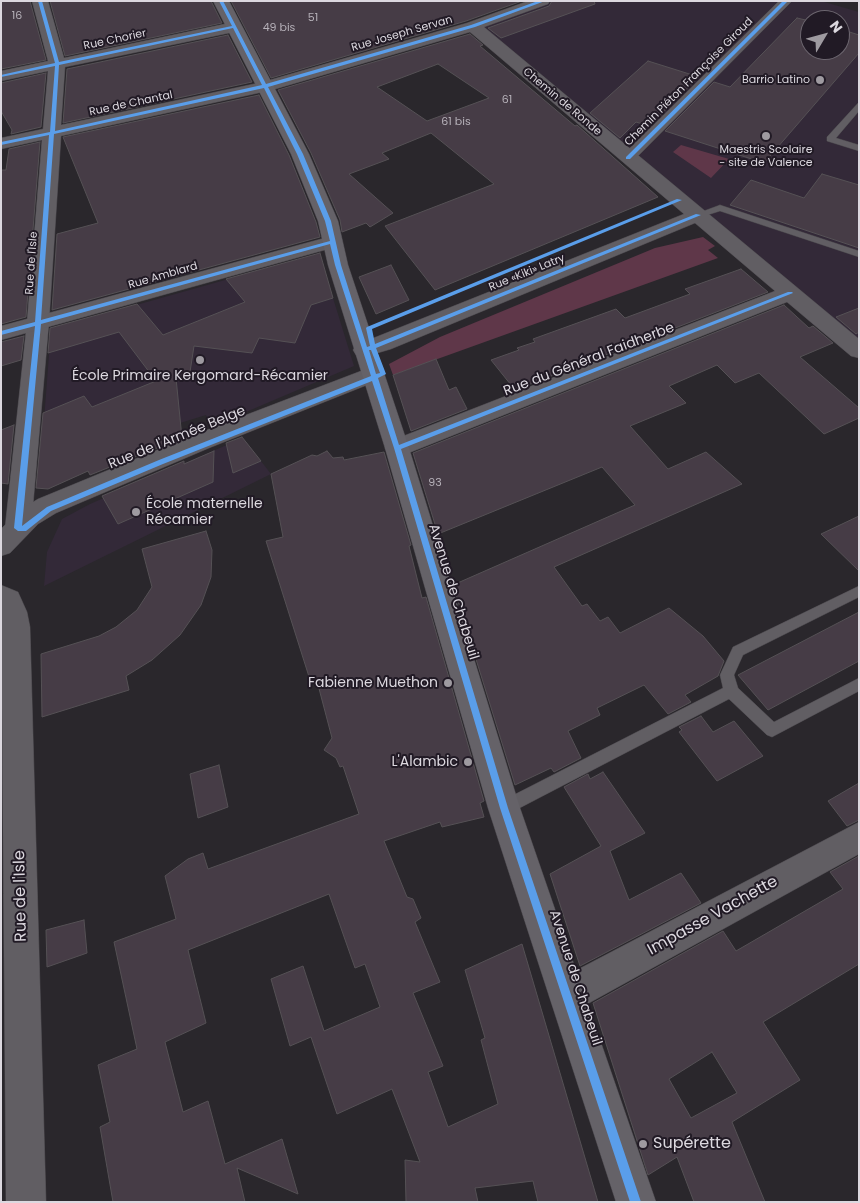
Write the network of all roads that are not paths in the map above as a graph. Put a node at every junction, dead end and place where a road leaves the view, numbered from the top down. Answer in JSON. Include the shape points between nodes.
{"nodes":[{"id":1,"x":40,"y":1,"type":"edge"},
{"id":2,"x":221,"y":1,"type":"edge"},
{"id":3,"x":543,"y":1,"type":"edge"},
{"id":4,"x":786,"y":1,"type":"edge"},
{"id":5,"x":473,"y":26,"type":"junction"},
{"id":6,"x":234,"y":27,"type":"junction"},
{"id":7,"x":57,"y":64,"type":"junction"},
{"id":8,"x":1,"y":76,"type":"edge"},
{"id":9,"x":266,"y":86,"type":"junction"},
{"id":10,"x":859,"y":105,"type":"edge"},
{"id":11,"x":53,"y":133,"type":"junction"},
{"id":12,"x":1,"y":144,"type":"edge"},
{"id":13,"x":859,"y":148,"type":"edge"},
{"id":14,"x":628,"y":158,"type":"junction"},
{"id":15,"x":698,"y":215,"type":"junction"},
{"id":16,"x":332,"y":242,"type":"junction"},
{"id":17,"x":859,"y":254,"type":"edge"},
{"id":18,"x":790,"y":293,"type":"junction"},
{"id":19,"x":38,"y":322,"type":"junction"},
{"id":20,"x":1,"y":334,"type":"edge"},
{"id":21,"x":859,"y":350,"type":"edge"},
{"id":22,"x":367,"y":355,"type":"junction"},
{"id":23,"x":397,"y":448,"type":"junction"},
{"id":24,"x":18,"y":528,"type":"junction"},
{"id":25,"x":1,"y":546,"type":"edge"},
{"id":26,"x":859,"y":591,"type":"edge"},
{"id":27,"x":1,"y":596,"type":"edge"},
{"id":28,"x":859,"y":684,"type":"edge"},
{"id":29,"x":731,"y":691,"type":"junction"},
{"id":30,"x":504,"y":808,"type":"junction"},
{"id":31,"x":859,"y":837,"type":"edge"},
{"id":32,"x":568,"y":995,"type":"junction"},
{"id":33,"x":26,"y":1202,"type":"edge"},
{"id":34,"x":636,"y":1202,"type":"edge"}],
"edges":[{"from":1,"to":7,"type":"street","name":"Rue de l'Isle"},
{"from":2,"to":6,"type":"main road","name":"Avenue de Chabeuil"},
{"from":3,"to":5,"type":"street","name":"Rue Joseph Servan"},
{"from":4,"to":14,"type":"street","name":"Chemin Piéton Françoise Giroud"},
{"from":5,"to":9,"type":"street","name":"Rue Joseph Servan"},
{"from":5,"to":14,"type":"street","name":"Chemin de Ronde"},
{"from":6,"to":7,"type":"street","name":"Rue Chorier"},
{"from":6,"to":9,"type":"main road","name":"Avenue de Chabeuil"},
{"from":7,"to":8,"type":"street","name":"Rue Chorier"},
{"from":7,"to":11,"type":"street","name":"Rue de l'Isle"},
{"from":9,"to":11,"type":"street","name":"Rue de Chantal"},
{"from":9,"to":16,"type":"main road","name":"Avenue de Chabeuil","via":[[315,187]]},
{"from":10,"to":13,"type":"lane","via":[[830,139]]},
{"from":11,"to":12,"type":"street","name":"Rue de Chantal"},
{"from":11,"to":19,"type":"street","name":"Rue de l'Isle"},
{"from":14,"to":15,"type":"street","name":"Chemin de Ronde"},
{"from":15,"to":17,"type":"lane","via":[[720,208]]},
{"from":15,"to":18,"type":"street","name":"Chemin de Ronde"},
{"from":15,"to":22,"type":"street","name":"Rue «Kiki» Latry","via":[[383,344]]},
{"from":16,"to":19,"type":"street","name":"Rue Amblard"},
{"from":16,"to":22,"type":"main road","name":"Avenue de Chabeuil"},
{"from":18,"to":21,"type":"street","name":"Chemin de Ronde"},
{"from":18,"to":23,"type":"street","name":"Rue du Général Faidherbe"},
{"from":19,"to":20,"type":"street","name":"Rue Amblard"},
{"from":19,"to":24,"type":"street","name":"Rue de l'Isle"},
{"from":22,"to":23,"type":"main road","name":"Avenue de Chabeuil"},
{"from":22,"to":24,"type":"street","name":"Rue de l'Armée Belge","via":[[47,506]]},
{"from":23,"to":30,"type":"main road","name":"Avenue de Chabeuil"},
{"from":24,"to":25,"type":"street","name":"Rue de l'Armée Belge"},
{"from":26,"to":29,"type":"lane","via":[[738,651],[727,675]]},
{"from":27,"to":33,"type":"street","name":"Rue de l'Isle","via":[[8,600],[16,627]]},
{"from":28,"to":29,"type":"lane","via":[[772,730]]},
{"from":29,"to":30,"type":"lane"},
{"from":30,"to":32,"type":"main road","name":"Avenue de Chabeuil"},
{"from":31,"to":32,"type":"street","name":"Impasse Vachette"},
{"from":32,"to":34,"type":"main road","name":"Avenue de Chabeuil"}]}
